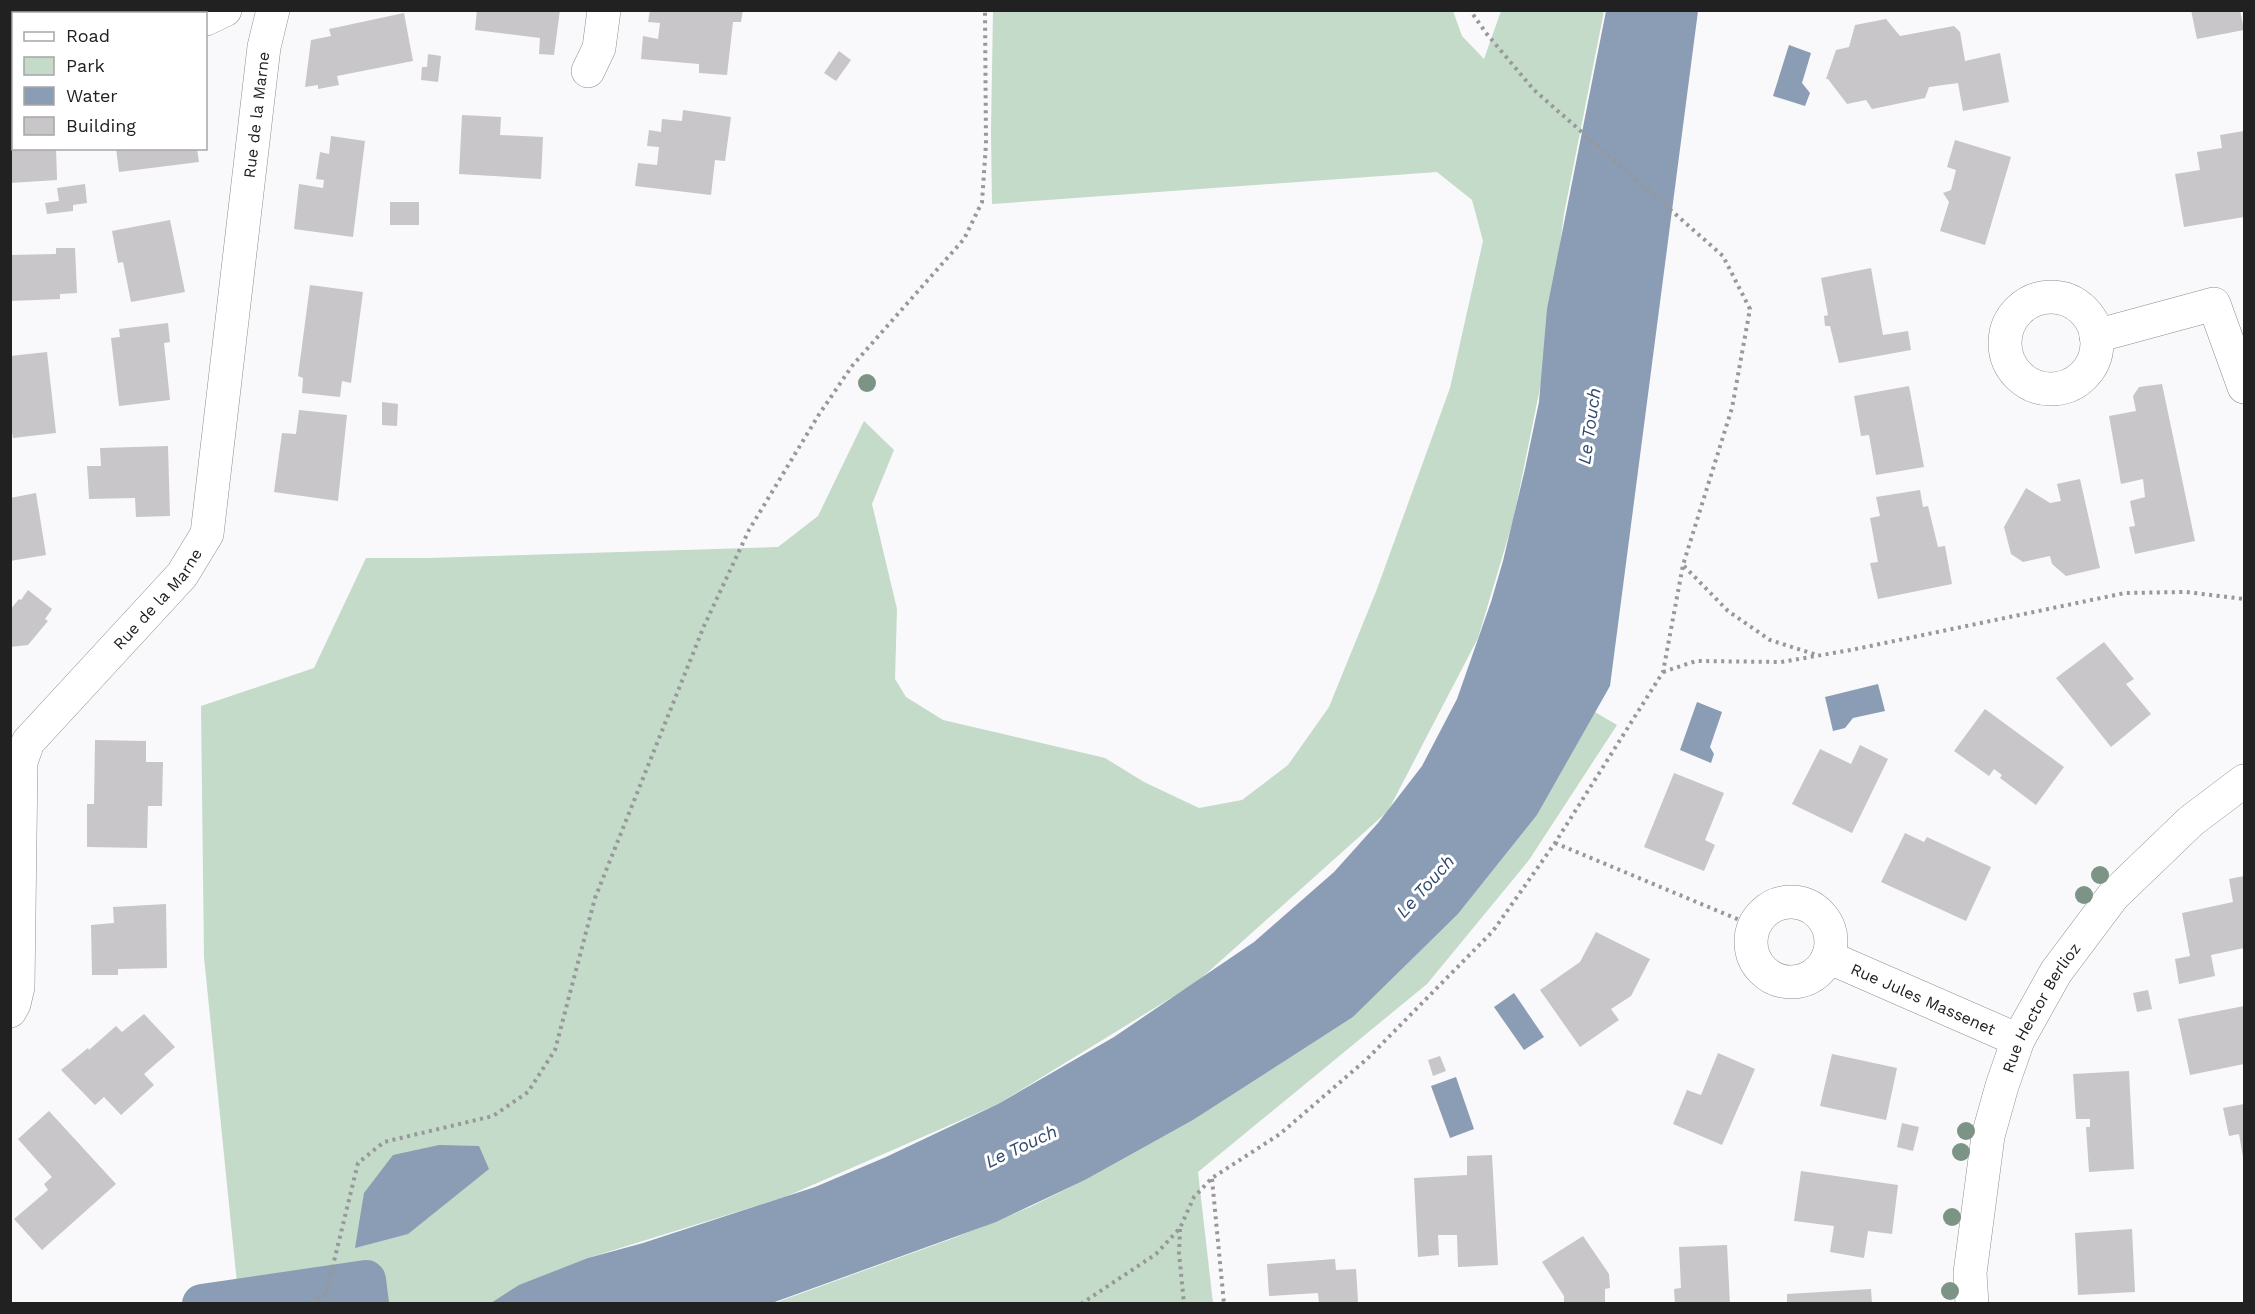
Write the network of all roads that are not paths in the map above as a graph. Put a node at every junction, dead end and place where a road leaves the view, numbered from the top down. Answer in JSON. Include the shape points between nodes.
{"nodes":[{"id":1,"x":225,"y":10,"type":"edge"},
{"id":2,"x":273,"y":10,"type":"edge"},
{"id":3,"x":604,"y":10,"type":"edge"},
{"id":4,"x":207,"y":19,"type":"edge"},
{"id":5,"x":588,"y":71,"type":"dead end"},
{"id":6,"x":2096,"y":336,"type":"dead end"},
{"id":7,"x":2244,"y":387,"type":"edge"},
{"id":8,"x":2244,"y":781,"type":"edge"},
{"id":9,"x":1828,"y":957,"type":"junction"},
{"id":10,"x":10,"y":1011,"type":"edge"},
{"id":11,"x":2018,"y":1040,"type":"junction"},
{"id":12,"x":1971,"y":1304,"type":"edge"}],
"edges":[{"from":1,"to":4,"type":"street"},
{"from":2,"to":10,"type":"street","name":"Rue de la Marne","via":[[262,59],[207,534],[182,575],[28,742],[21,762],[18,987]]},
{"from":3,"to":5,"type":"street","via":[[599,48]]},
{"from":6,"to":7,"type":"street","via":[[2214,304]]},
{"from":8,"to":11,"type":"street","name":"Rue Hector Berlioz","via":[[2190,821],[2113,896],[2056,972]]},
{"from":9,"to":9,"type":"street","via":[[1828,925],[1808,905],[1787,902],[1769,908],[1754,926],[1751,951],[1757,964],[1772,977],[1785,981],[1808,978]]},
{"from":9,"to":11,"type":"street","name":"Rue Jules Massenet"},
{"from":11,"to":12,"type":"street","name":"Rue Hector Berlioz","via":[[1988,1136],[1970,1273]]}]}
